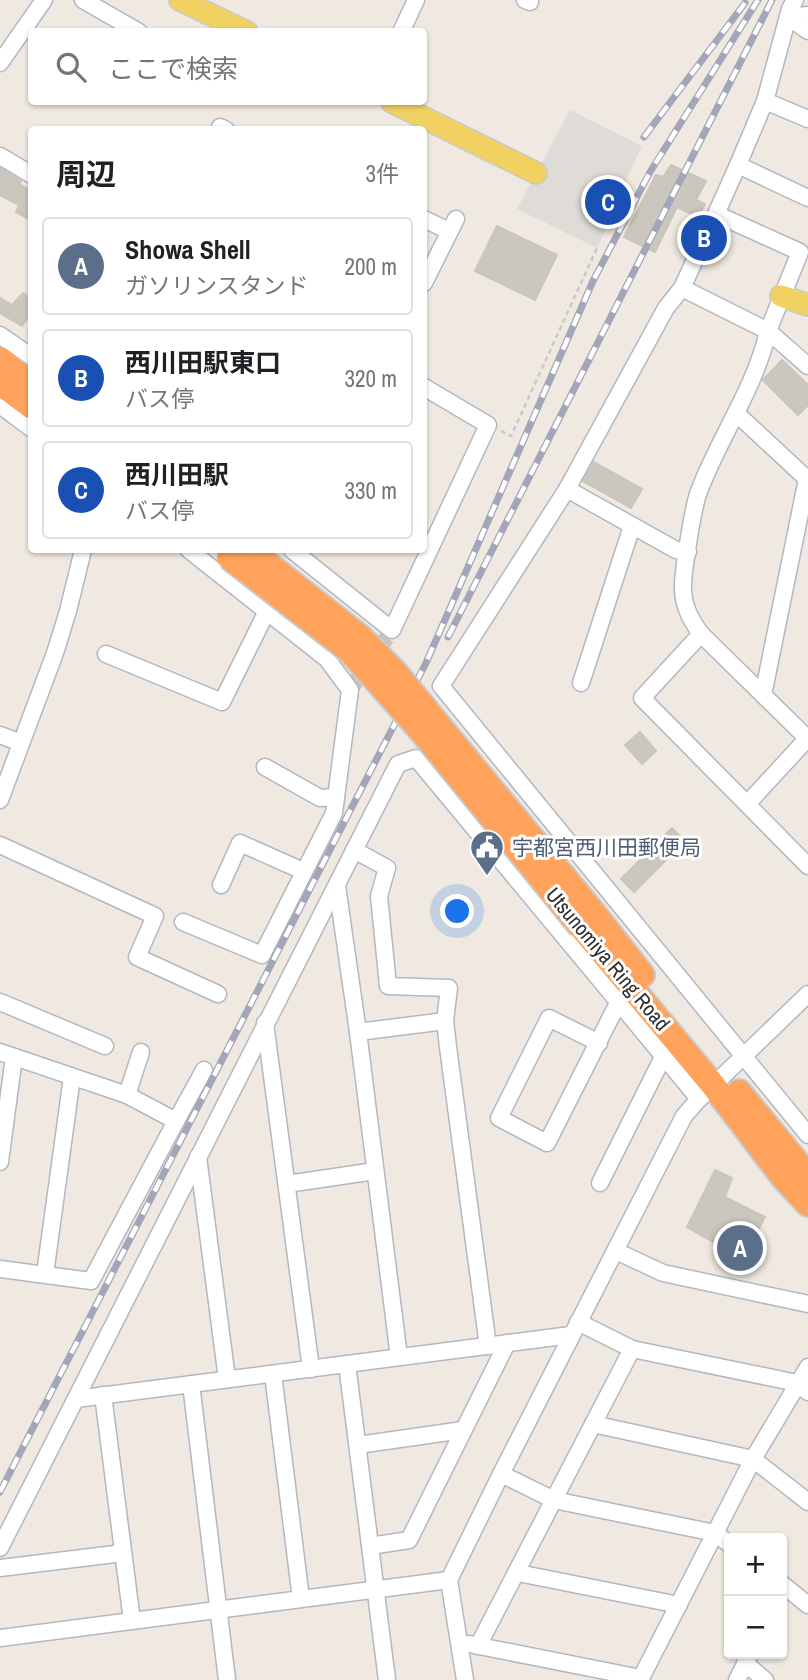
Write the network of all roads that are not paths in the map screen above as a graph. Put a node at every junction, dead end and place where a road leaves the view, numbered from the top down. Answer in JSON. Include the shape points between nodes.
{"nodes":[{"id":1,"x":44,"y":0,"type":"edge"},
{"id":2,"x":83,"y":0,"type":"edge"},
{"id":3,"x":180,"y":0,"type":"edge"},
{"id":4,"x":416,"y":0,"type":"edge"},
{"id":5,"x":795,"y":0,"type":"edge"},
{"id":6,"x":808,"y":15,"type":"edge"},
{"id":7,"x":788,"y":17,"type":"junction"},
{"id":8,"x":132,"y":28,"type":"edge"},
{"id":9,"x":239,"y":28,"type":"edge"},
{"id":10,"x":403,"y":28,"type":"edge"},
{"id":11,"x":808,"y":31,"type":"edge"},
{"id":12,"x":0,"y":34,"type":"edge"},
{"id":13,"x":17,"y":38,"type":"junction"},
{"id":14,"x":0,"y":63,"type":"edge"},
{"id":15,"x":765,"y":101,"type":"junction"},
{"id":16,"x":398,"y":105,"type":"edge"},
{"id":17,"x":808,"y":119,"type":"edge"},
{"id":18,"x":0,"y":156,"type":"edge"},
{"id":19,"x":738,"y":165,"type":"junction"},
{"id":20,"x":28,"y":173,"type":"edge"},
{"id":21,"x":536,"y":173,"type":"dead end"},
{"id":22,"x":808,"y":198,"type":"edge"},
{"id":23,"x":716,"y":214,"type":"junction"},
{"id":24,"x":427,"y":220,"type":"edge"},
{"id":25,"x":804,"y":246,"type":"edge"},
{"id":26,"x":427,"y":277,"type":"edge"},
{"id":27,"x":682,"y":288,"type":"junction"},
{"id":28,"x":781,"y":296,"type":"junction"},
{"id":29,"x":808,"y":305,"type":"edge"},
{"id":30,"x":768,"y":331,"type":"junction"},
{"id":31,"x":0,"y":335,"type":"edge"},
{"id":32,"x":28,"y":354,"type":"edge"},
{"id":33,"x":0,"y":359,"type":"edge"},
{"id":34,"x":808,"y":366,"type":"edge"},
{"id":35,"x":28,"y":382,"type":"edge"},
{"id":36,"x":0,"y":383,"type":"edge"},
{"id":37,"x":427,"y":389,"type":"edge"},
{"id":38,"x":28,"y":404,"type":"edge"},
{"id":39,"x":0,"y":405,"type":"edge"},
{"id":40,"x":736,"y":414,"type":"junction"},
{"id":41,"x":28,"y":426,"type":"edge"},
{"id":42,"x":808,"y":480,"type":"edge"},
{"id":43,"x":567,"y":489,"type":"junction"},
{"id":44,"x":632,"y":526,"type":"junction"},
{"id":45,"x":688,"y":552,"type":"junction"},
{"id":46,"x":82,"y":553,"type":"edge"},
{"id":47,"x":193,"y":553,"type":"edge"},
{"id":48,"x":234,"y":553,"type":"edge"},
{"id":49,"x":296,"y":553,"type":"edge"},
{"id":50,"x":267,"y":611,"type":"junction"},
{"id":51,"x":701,"y":634,"type":"junction"},
{"id":52,"x":106,"y":654,"type":"dead end"},
{"id":53,"x":582,"y":683,"type":"dead end"},
{"id":54,"x":763,"y":695,"type":"junction"},
{"id":55,"x":0,"y":735,"type":"edge"},
{"id":56,"x":808,"y":739,"type":"edge"},
{"id":57,"x":21,"y":743,"type":"junction"},
{"id":58,"x":265,"y":767,"type":"dead end"},
{"id":59,"x":336,"y":797,"type":"junction"},
{"id":60,"x":0,"y":800,"type":"edge"},
{"id":61,"x":747,"y":804,"type":"junction"},
{"id":62,"x":0,"y":845,"type":"edge"},
{"id":63,"x":354,"y":850,"type":"junction"},
{"id":64,"x":808,"y":866,"type":"edge"},
{"id":65,"x":303,"y":871,"type":"junction"},
{"id":66,"x":221,"y":885,"type":"dead end"},
{"id":67,"x":337,"y":886,"type":"junction"},
{"id":68,"x":183,"y":922,"type":"dead end"},
{"id":69,"x":218,"y":994,"type":"dead end"},
{"id":70,"x":808,"y":994,"type":"edge"},
{"id":71,"x":0,"y":1002,"type":"edge"},
{"id":72,"x":618,"y":1003,"type":"junction"},
{"id":73,"x":445,"y":1021,"type":"junction"},
{"id":74,"x":265,"y":1023,"type":"junction"},
{"id":75,"x":358,"y":1032,"type":"junction"},
{"id":76,"x":599,"y":1043,"type":"junction"},
{"id":77,"x":105,"y":1046,"type":"dead end"},
{"id":78,"x":141,"y":1052,"type":"dead end"},
{"id":79,"x":7,"y":1054,"type":"edge"},
{"id":80,"x":663,"y":1056,"type":"junction"},
{"id":81,"x":744,"y":1056,"type":"junction"},
{"id":82,"x":204,"y":1070,"type":"dead end"},
{"id":83,"x":72,"y":1077,"type":"junction"},
{"id":84,"x":712,"y":1086,"type":"junction"},
{"id":85,"x":127,"y":1095,"type":"junction"},
{"id":86,"x":176,"y":1121,"type":"junction"},
{"id":87,"x":808,"y":1135,"type":"edge"},
{"id":88,"x":198,"y":1157,"type":"junction"},
{"id":89,"x":0,"y":1161,"type":"edge"},
{"id":90,"x":375,"y":1171,"type":"junction"},
{"id":91,"x":808,"y":1176,"type":"edge"},
{"id":92,"x":600,"y":1183,"type":"dead end"},
{"id":93,"x":287,"y":1184,"type":"junction"},
{"id":94,"x":808,"y":1204,"type":"edge"},
{"id":95,"x":616,"y":1251,"type":"junction"},
{"id":96,"x":0,"y":1269,"type":"edge"},
{"id":97,"x":45,"y":1274,"type":"junction"},
{"id":98,"x":808,"y":1304,"type":"edge"},
{"id":99,"x":575,"y":1329,"type":"junction"},
{"id":100,"x":507,"y":1343,"type":"junction"},
{"id":101,"x":488,"y":1346,"type":"junction"},
{"id":102,"x":632,"y":1349,"type":"junction"},
{"id":103,"x":400,"y":1357,"type":"junction"},
{"id":104,"x":347,"y":1364,"type":"junction"},
{"id":105,"x":808,"y":1367,"type":"edge"},
{"id":106,"x":311,"y":1369,"type":"junction"},
{"id":107,"x":273,"y":1374,"type":"junction"},
{"id":108,"x":227,"y":1379,"type":"junction"},
{"id":109,"x":191,"y":1384,"type":"junction"},
{"id":110,"x":803,"y":1388,"type":"edge"},
{"id":111,"x":103,"y":1395,"type":"junction"},
{"id":112,"x":76,"y":1399,"type":"junction"},
{"id":113,"x":593,"y":1424,"type":"junction"},
{"id":114,"x":463,"y":1430,"type":"junction"},
{"id":115,"x":358,"y":1445,"type":"junction"},
{"id":116,"x":753,"y":1459,"type":"junction"},
{"id":117,"x":501,"y":1474,"type":"junction"},
{"id":118,"x":554,"y":1500,"type":"junction"},
{"id":119,"x":808,"y":1502,"type":"edge"},
{"id":120,"x":715,"y":1533,"type":"junction"},
{"id":121,"x":724,"y":1540,"type":"edge"},
{"id":122,"x":370,"y":1546,"type":"junction"},
{"id":123,"x":0,"y":1548,"type":"edge"},
{"id":124,"x":124,"y":1553,"type":"junction"},
{"id":125,"x":0,"y":1567,"type":"edge"},
{"id":126,"x":517,"y":1573,"type":"junction"},
{"id":127,"x":449,"y":1580,"type":"junction"},
{"id":128,"x":375,"y":1589,"type":"junction"},
{"id":129,"x":787,"y":1591,"type":"edge"},
{"id":130,"x":301,"y":1599,"type":"junction"},
{"id":131,"x":679,"y":1605,"type":"junction"},
{"id":132,"x":808,"y":1605,"type":"edge"},
{"id":133,"x":218,"y":1609,"type":"junction"},
{"id":134,"x":132,"y":1621,"type":"junction"},
{"id":135,"x":0,"y":1638,"type":"edge"},
{"id":136,"x":460,"y":1642,"type":"junction"},
{"id":137,"x":478,"y":1646,"type":"junction"},
{"id":138,"x":748,"y":1659,"type":"edge"},
{"id":139,"x":641,"y":1679,"type":"edge"},
{"id":140,"x":227,"y":1680,"type":"edge"},
{"id":141,"x":387,"y":1680,"type":"edge"},
{"id":142,"x":465,"y":1680,"type":"edge"},
{"id":143,"x":737,"y":1680,"type":"edge"},
{"id":144,"x":765,"y":1680,"type":"edge"}],
"edges":[{"from":1,"to":13,"type":"street"},
{"from":2,"to":8,"type":"street"},
{"from":3,"to":9,"type":"main road"},
{"from":4,"to":10,"type":"street"},
{"from":5,"to":7,"type":"street"},
{"from":6,"to":7,"type":"street"},
{"from":7,"to":11,"type":"street"},
{"from":7,"to":15,"type":"street"},
{"from":12,"to":13,"type":"street"},
{"from":13,"to":14,"type":"street"},
{"from":15,"to":17,"type":"street"},
{"from":15,"to":19,"type":"street"},
{"from":16,"to":21,"type":"main road"},
{"from":18,"to":20,"type":"street"},
{"from":19,"to":22,"type":"street"},
{"from":19,"to":23,"type":"street"},
{"from":23,"to":25,"type":"street"},
{"from":23,"to":27,"type":"street"},
{"from":24,"to":26,"type":"street","via":[[452,225]]},
{"from":25,"to":28,"type":"street"},
{"from":27,"to":30,"type":"street"},
{"from":27,"to":43,"type":"street","via":[[666,308]]},
{"from":28,"to":29,"type":"main road"},
{"from":28,"to":30,"type":"street"},
{"from":30,"to":34,"type":"street"},
{"from":30,"to":40,"type":"street"},
{"from":31,"to":32,"type":"street"},
{"from":33,"to":35,"type":"highway"},
{"from":36,"to":38,"type":"highway"},
{"from":37,"to":49,"type":"street","via":[[488,425],[393,630]]},
{"from":39,"to":41,"type":"street"},
{"from":40,"to":42,"type":"street"},
{"from":40,"to":45,"type":"street","via":[[698,496]]},
{"from":42,"to":54,"type":"street"},
{"from":43,"to":44,"type":"street"},
{"from":43,"to":81,"type":"street","via":[[442,686]]},
{"from":44,"to":45,"type":"street"},
{"from":44,"to":53,"type":"street"},
{"from":45,"to":51,"type":"street","via":[[683,589],[688,615]]},
{"from":46,"to":57,"type":"street","via":[[68,611]]},
{"from":47,"to":50,"type":"street"},
{"from":48,"to":84,"type":"highway","name":"Utsunomiya Ring Road","bridge":true,"via":[[350,651],[588,921]]},
{"from":50,"to":52,"type":"street","via":[[222,702]]},
{"from":50,"to":59,"type":"street","via":[[327,659],[350,691]]},
{"from":51,"to":54,"type":"street"},
{"from":51,"to":61,"type":"street","via":[[642,698]]},
{"from":54,"to":56,"type":"street"},
{"from":55,"to":57,"type":"street"},
{"from":56,"to":61,"type":"street"},
{"from":57,"to":60,"type":"street"},
{"from":58,"to":59,"type":"street","via":[[320,798]]},
{"from":59,"to":65,"type":"street","via":[[334,813]]},
{"from":61,"to":64,"type":"street"},
{"from":62,"to":69,"type":"street","via":[[155,916],[137,957]]},
{"from":63,"to":67,"type":"street"},
{"from":63,"to":72,"type":"street","via":[[398,764],[416,758]]},
{"from":63,"to":73,"type":"street","via":[[387,868],[379,897],[388,986],[449,988]]},
{"from":65,"to":66,"type":"street","via":[[240,843]]},
{"from":65,"to":68,"type":"street","via":[[262,955]]},
{"from":67,"to":74,"type":"street"},
{"from":67,"to":75,"type":"street"},
{"from":70,"to":81,"type":"street"},
{"from":71,"to":77,"type":"street"},
{"from":72,"to":76,"type":"street"},
{"from":72,"to":80,"type":"street"},
{"from":73,"to":75,"type":"street"},
{"from":73,"to":101,"type":"street"},
{"from":74,"to":88,"type":"street"},
{"from":74,"to":93,"type":"street"},
{"from":75,"to":90,"type":"street"},
{"from":76,"to":76,"type":"street","via":[[547,1143],[499,1118],[549,1018]]},
{"from":78,"to":85,"type":"street"},
{"from":79,"to":83,"type":"street"},
{"from":79,"to":89,"type":"street"},
{"from":80,"to":84,"type":"street"},
{"from":80,"to":92,"type":"street"},
{"from":81,"to":84,"type":"street"},
{"from":81,"to":87,"type":"street"},
{"from":82,"to":86,"type":"street"},
{"from":83,"to":85,"type":"street"},
{"from":83,"to":97,"type":"street"},
{"from":84,"to":91,"type":"highway","name":"Utsunomiya Ring Road"},
{"from":84,"to":94,"type":"highway","name":"Utsunomiya Ring Road"},
{"from":84,"to":95,"type":"street","via":[[684,1116]]},
{"from":85,"to":86,"type":"street"},
{"from":86,"to":97,"type":"street","via":[[91,1281]]},
{"from":88,"to":108,"type":"street"},
{"from":88,"to":112,"type":"street"},
{"from":90,"to":93,"type":"street"},
{"from":90,"to":103,"type":"street"},
{"from":93,"to":106,"type":"street"},
{"from":95,"to":98,"type":"street","via":[[663,1273]]},
{"from":95,"to":99,"type":"street"},
{"from":96,"to":97,"type":"street"},
{"from":99,"to":100,"type":"street"},
{"from":99,"to":102,"type":"street"},
{"from":99,"to":117,"type":"street"},
{"from":100,"to":101,"type":"street"},
{"from":100,"to":114,"type":"street"},
{"from":101,"to":103,"type":"street"},
{"from":102,"to":110,"type":"street"},
{"from":102,"to":113,"type":"street"},
{"from":103,"to":104,"type":"street"},
{"from":104,"to":106,"type":"street"},
{"from":104,"to":115,"type":"street"},
{"from":105,"to":110,"type":"street"},
{"from":106,"to":107,"type":"street"},
{"from":107,"to":108,"type":"street"},
{"from":107,"to":130,"type":"street"},
{"from":108,"to":109,"type":"street"},
{"from":109,"to":111,"type":"street"},
{"from":109,"to":133,"type":"street"},
{"from":110,"to":116,"type":"street"},
{"from":111,"to":112,"type":"street"},
{"from":111,"to":124,"type":"street"},
{"from":112,"to":123,"type":"street"},
{"from":113,"to":116,"type":"street"},
{"from":113,"to":118,"type":"street"},
{"from":114,"to":115,"type":"street"},
{"from":114,"to":122,"type":"street","via":[[410,1540]]},
{"from":115,"to":122,"type":"street"},
{"from":116,"to":119,"type":"street"},
{"from":116,"to":120,"type":"street"},
{"from":117,"to":118,"type":"street"},
{"from":117,"to":127,"type":"street"},
{"from":118,"to":120,"type":"street"},
{"from":118,"to":126,"type":"street"},
{"from":120,"to":121,"type":"street"},
{"from":120,"to":131,"type":"street"},
{"from":122,"to":128,"type":"street"},
{"from":124,"to":125,"type":"street"},
{"from":124,"to":134,"type":"street"},
{"from":126,"to":131,"type":"street"},
{"from":126,"to":137,"type":"street"},
{"from":127,"to":128,"type":"street"},
{"from":127,"to":136,"type":"street"},
{"from":128,"to":130,"type":"street"},
{"from":128,"to":141,"type":"street"},
{"from":129,"to":132,"type":"street"},
{"from":130,"to":133,"type":"street"},
{"from":131,"to":139,"type":"street"},
{"from":133,"to":134,"type":"street"},
{"from":133,"to":140,"type":"street"},
{"from":134,"to":135,"type":"street"},
{"from":136,"to":137,"type":"street"},
{"from":136,"to":142,"type":"street"},
{"from":137,"to":139,"type":"street"},
{"from":138,"to":143,"type":"street"},
{"from":138,"to":144,"type":"street"}]}
